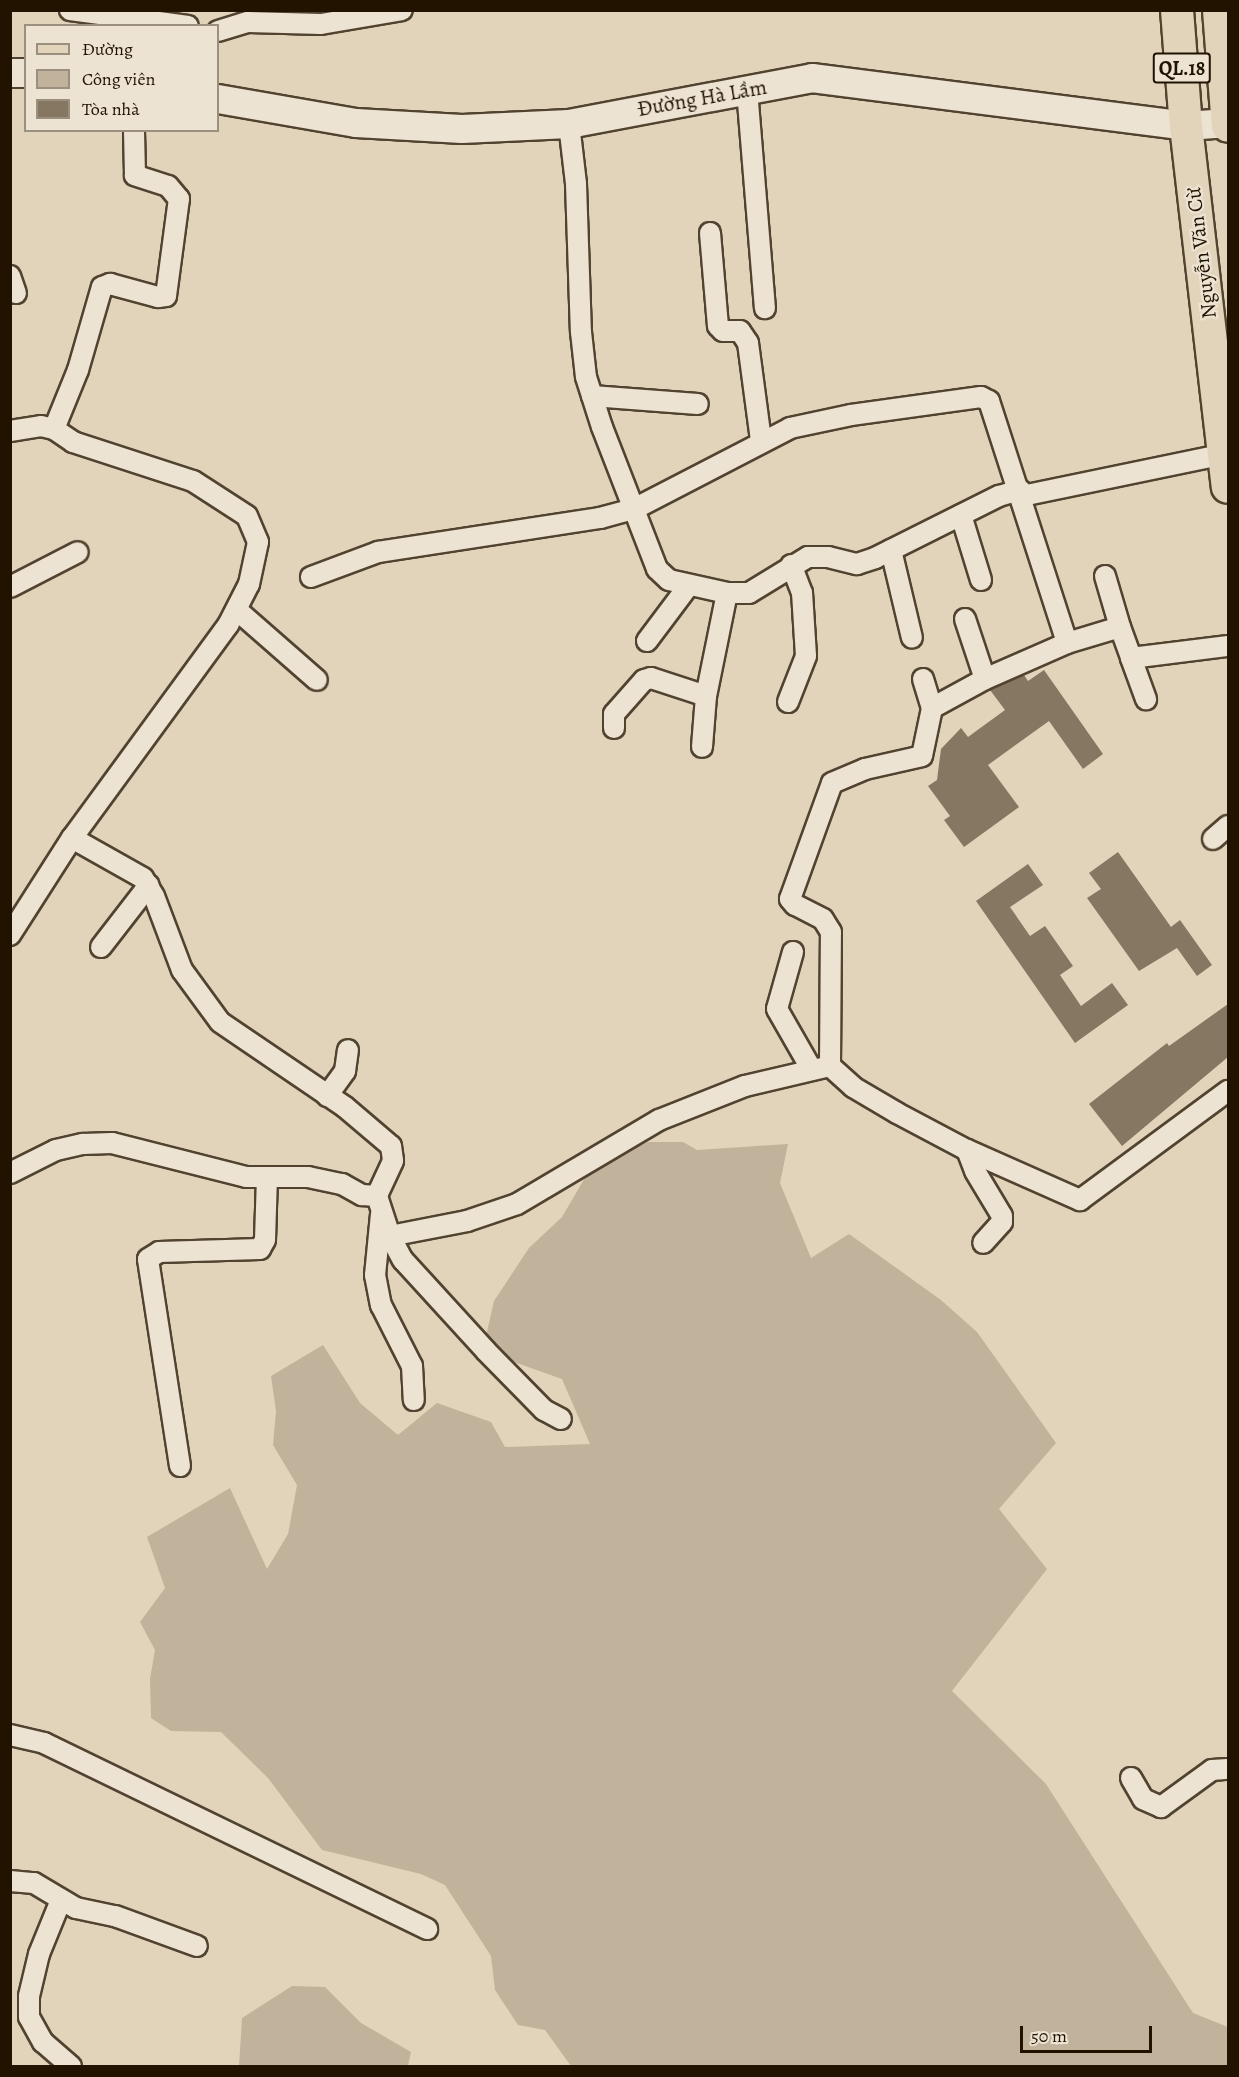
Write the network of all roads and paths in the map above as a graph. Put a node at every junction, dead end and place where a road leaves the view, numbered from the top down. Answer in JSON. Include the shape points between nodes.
{"nodes":[{"id":1,"x":70,"y":10,"type":"edge"},
{"id":2,"x":402,"y":10,"type":"edge"},
{"id":3,"x":1177,"y":10,"type":"edge"},
{"id":4,"x":252,"y":16,"type":"edge"},
{"id":5,"x":173,"y":24,"type":"edge"},
{"id":6,"x":1223,"y":24,"type":"edge"},
{"id":7,"x":219,"y":31,"type":"edge"},
{"id":8,"x":747,"y":90,"type":"junction"},
{"id":9,"x":219,"y":99,"type":"edge"},
{"id":10,"x":569,"y":124,"type":"junction"},
{"id":11,"x":1228,"y":125,"type":"edge"},
{"id":12,"x":1186,"y":126,"type":"junction"},
{"id":13,"x":134,"y":132,"type":"edge"},
{"id":14,"x":710,"y":233,"type":"dead end"},
{"id":15,"x":765,"y":308,"type":"dead end"},
{"id":16,"x":592,"y":396,"type":"junction"},
{"id":17,"x":698,"y":404,"type":"dead end"},
{"id":18,"x":54,"y":429,"type":"junction"},
{"id":19,"x":10,"y":431,"type":"edge"},
{"id":20,"x":761,"y":440,"type":"junction"},
{"id":21,"x":1225,"y":454,"type":"junction"},
{"id":22,"x":1228,"y":487,"type":"edge"},
{"id":23,"x":1021,"y":493,"type":"junction"},
{"id":24,"x":634,"y":509,"type":"junction"},
{"id":25,"x":960,"y":515,"type":"junction"},
{"id":26,"x":891,"y":550,"type":"junction"},
{"id":27,"x":78,"y":552,"type":"dead end"},
{"id":28,"x":791,"y":565,"type":"junction"},
{"id":29,"x":1105,"y":576,"type":"dead end"},
{"id":30,"x":311,"y":577,"type":"dead end"},
{"id":31,"x":981,"y":580,"type":"dead end"},
{"id":32,"x":689,"y":585,"type":"junction"},
{"id":33,"x":10,"y":587,"type":"edge"},
{"id":34,"x":727,"y":593,"type":"junction"},
{"id":35,"x":237,"y":610,"type":"junction"},
{"id":36,"x":964,"y":619,"type":"dead end"},
{"id":37,"x":1120,"y":627,"type":"junction"},
{"id":38,"x":912,"y":638,"type":"dead end"},
{"id":39,"x":647,"y":641,"type":"dead end"},
{"id":40,"x":1067,"y":643,"type":"junction"},
{"id":41,"x":1228,"y":646,"type":"edge"},
{"id":42,"x":1131,"y":658,"type":"junction"},
{"id":43,"x":923,"y":679,"type":"dead end"},
{"id":44,"x":985,"y":679,"type":"junction"},
{"id":45,"x":317,"y":680,"type":"dead end"},
{"id":46,"x":706,"y":696,"type":"junction"},
{"id":47,"x":1146,"y":699,"type":"dead end"},
{"id":48,"x":788,"y":702,"type":"dead end"},
{"id":49,"x":932,"y":708,"type":"junction"},
{"id":50,"x":614,"y":728,"type":"dead end"},
{"id":51,"x":702,"y":747,"type":"dead end"},
{"id":52,"x":1228,"y":826,"type":"edge"},
{"id":53,"x":72,"y":838,"type":"junction"},
{"id":54,"x":1213,"y":839,"type":"dead end"},
{"id":55,"x":149,"y":885,"type":"junction"},
{"id":56,"x":10,"y":935,"type":"edge"},
{"id":57,"x":101,"y":947,"type":"dead end"},
{"id":58,"x":793,"y":952,"type":"dead end"},
{"id":59,"x":348,"y":1050,"type":"dead end"},
{"id":60,"x":821,"y":1068,"type":"junction"},
{"id":61,"x":1228,"y":1091,"type":"edge"},
{"id":62,"x":327,"y":1096,"type":"junction"},
{"id":63,"x":967,"y":1150,"type":"junction"},
{"id":64,"x":11,"y":1171,"type":"edge"},
{"id":65,"x":267,"y":1178,"type":"junction"},
{"id":66,"x":379,"y":1205,"type":"junction"},
{"id":67,"x":390,"y":1236,"type":"junction"},
{"id":68,"x":983,"y":1243,"type":"dead end"},
{"id":69,"x":414,"y":1400,"type":"dead end"},
{"id":70,"x":561,"y":1419,"type":"dead end"},
{"id":71,"x":180,"y":1466,"type":"dead end"},
{"id":72,"x":10,"y":1735,"type":"edge"},
{"id":73,"x":1228,"y":1769,"type":"edge"},
{"id":74,"x":1131,"y":1778,"type":"dead end"},
{"id":75,"x":10,"y":1881,"type":"edge"},
{"id":76,"x":62,"y":1900,"type":"junction"},
{"id":77,"x":427,"y":1929,"type":"dead end"},
{"id":78,"x":197,"y":1946,"type":"dead end"},
{"id":79,"x":71,"y":2067,"type":"edge"}],
"edges":[{"from":1,"to":5,"type":"street"},
{"from":2,"to":4,"type":"street","via":[[321,24]]},
{"from":3,"to":12,"type":"main road","number":"QL.18"},
{"from":4,"to":7,"type":"street"},
{"from":6,"to":11,"type":"main road","number":"QL.18"},
{"from":8,"to":10,"type":"main road","name":"Đường Hà Lầm"},
{"from":8,"to":12,"type":"main road","name":"Đường Hà Lầm","via":[[812,78],[1007,100]]},
{"from":8,"to":15,"type":"street"},
{"from":9,"to":10,"type":"main road","name":"Đường Hà Lầm","via":[[356,123],[462,129]]},
{"from":10,"to":16,"type":"street","via":[[576,184],[580,332]]},
{"from":11,"to":12,"type":"main road","name":"Đường Hà Lầm"},
{"from":12,"to":21,"type":"main road","name":"Nguyễn Văn Cừ","number":"QL.18"},
{"from":13,"to":18,"type":"street","via":[[135,175],[168,186],[179,199],[166,296],[110,284],[102,287],[78,370]]},
{"from":14,"to":20,"type":"street","via":[[718,326],[723,331],[740,331],[748,343]]},
{"from":16,"to":17,"type":"street"},
{"from":16,"to":24,"type":"street"},
{"from":18,"to":19,"type":"street","via":[[41,426]]},
{"from":18,"to":35,"type":"street","via":[[73,442],[193,481],[246,516],[256,530],[257,548]]},
{"from":20,"to":23,"type":"street","via":[[790,428],[851,415],[981,397],[988,400]]},
{"from":20,"to":24,"type":"street"},
{"from":21,"to":22,"type":"main road","name":"Nguyễn Văn Cừ","number":"QL.18"},
{"from":21,"to":23,"type":"street"},
{"from":23,"to":25,"type":"street","via":[[999,495]]},
{"from":23,"to":40,"type":"street"},
{"from":24,"to":30,"type":"street","via":[[600,518],[378,552]]},
{"from":24,"to":32,"type":"street","via":[[657,569],[669,580]]},
{"from":25,"to":26,"type":"street"},
{"from":25,"to":31,"type":"street"},
{"from":26,"to":28,"type":"street","via":[[857,564],[808,557]]},
{"from":26,"to":38,"type":"street"},
{"from":27,"to":33,"type":"street"},
{"from":28,"to":34,"type":"street","via":[[748,593]]},
{"from":28,"to":48,"type":"street","via":[[802,593],[806,656]]},
{"from":29,"to":37,"type":"street"},
{"from":32,"to":34,"type":"street"},
{"from":32,"to":39,"type":"street"},
{"from":34,"to":46,"type":"street"},
{"from":35,"to":45,"type":"street"},
{"from":35,"to":53,"type":"street"},
{"from":36,"to":44,"type":"street"},
{"from":37,"to":40,"type":"street"},
{"from":37,"to":42,"type":"street"},
{"from":40,"to":44,"type":"street"},
{"from":41,"to":42,"type":"street"},
{"from":42,"to":47,"type":"street"},
{"from":43,"to":49,"type":"street"},
{"from":44,"to":49,"type":"street"},
{"from":46,"to":50,"type":"street","via":[[651,678],[644,680],[614,714]]},
{"from":46,"to":51,"type":"street"},
{"from":49,"to":60,"type":"street","via":[[921,756],[865,769],[832,783],[792,890],[790,898],[795,905],[823,919],[831,932]]},
{"from":52,"to":54,"type":"street"},
{"from":53,"to":55,"type":"street","via":[[118,861]]},
{"from":53,"to":56,"type":"street"},
{"from":55,"to":57,"type":"street"},
{"from":55,"to":62,"type":"street","via":[[182,970],[220,1022]]},
{"from":58,"to":60,"type":"street","via":[[777,1009]]},
{"from":59,"to":62,"type":"street","via":[[345,1071]]},
{"from":60,"to":63,"type":"street"},
{"from":60,"to":67,"type":"street","via":[[745,1086],[659,1120],[517,1204],[467,1221]]},
{"from":61,"to":63,"type":"street","via":[[1080,1200]]},
{"from":62,"to":66,"type":"street","via":[[376,1130],[391,1146],[393,1161]]},
{"from":63,"to":68,"type":"street","via":[[1002,1216]]},
{"from":64,"to":65,"type":"street","via":[[56,1150],[112,1143],[246,1177]]},
{"from":65,"to":66,"type":"street","via":[[308,1177],[342,1184]]},
{"from":65,"to":71,"type":"street","via":[[266,1240],[260,1249],[159,1252],[148,1259]]},
{"from":66,"to":67,"type":"street"},
{"from":66,"to":69,"type":"street","via":[[375,1275],[381,1305],[412,1366]]},
{"from":67,"to":70,"type":"street","via":[[404,1260],[486,1351],[544,1410]]},
{"from":72,"to":77,"type":"street","via":[[44,1743]]},
{"from":73,"to":74,"type":"street","via":[[1212,1770],[1161,1807],[1143,1799]]},
{"from":75,"to":76,"type":"street","via":[[34,1883]]},
{"from":76,"to":78,"type":"street","via":[[76,1908],[115,1916]]},
{"from":76,"to":79,"type":"street","via":[[39,1954],[28,1995],[29,2017],[43,2042]]}]}
